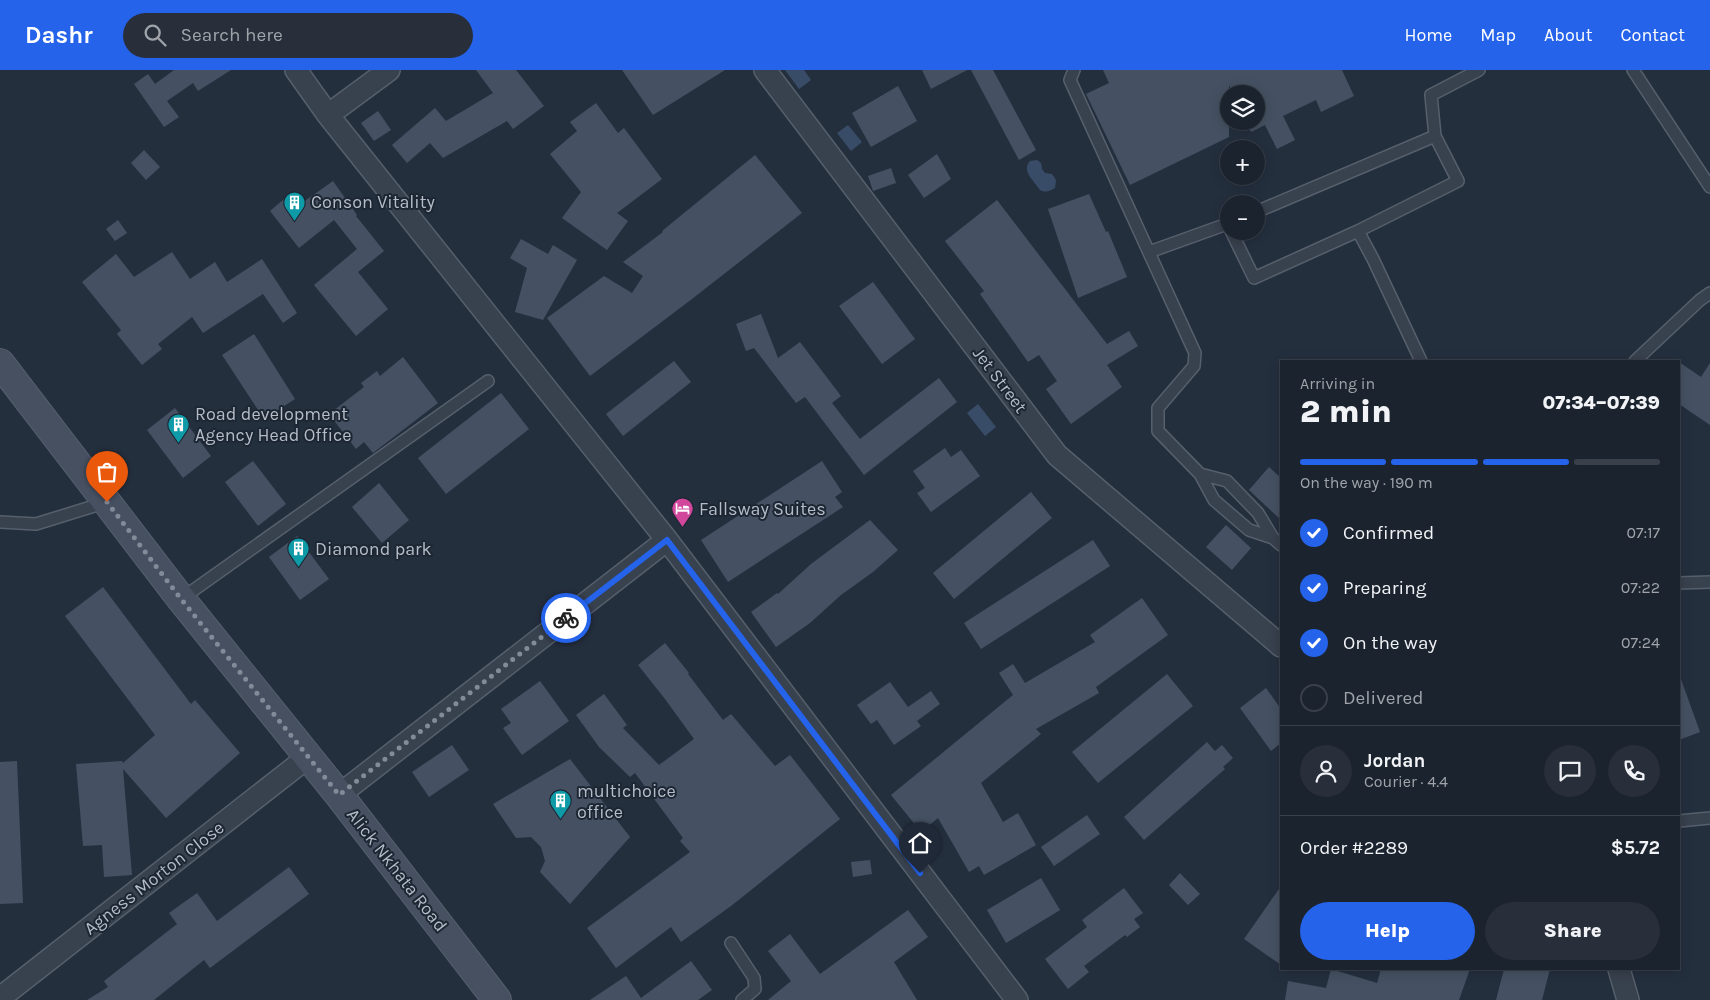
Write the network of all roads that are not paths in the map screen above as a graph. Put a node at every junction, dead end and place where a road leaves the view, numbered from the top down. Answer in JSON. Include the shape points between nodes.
{"nodes":[{"id":1,"x":296,"y":70,"type":"edge"},
{"id":2,"x":389,"y":70,"type":"edge"},
{"id":3,"x":765,"y":70,"type":"edge"},
{"id":4,"x":1074,"y":70,"type":"edge"},
{"id":5,"x":1479,"y":70,"type":"edge"},
{"id":6,"x":1633,"y":70,"type":"edge"},
{"id":7,"x":328,"y":115,"type":"junction"},
{"id":8,"x":1435,"y":136,"type":"junction"},
{"id":9,"x":1710,"y":188,"type":"edge"},
{"id":10,"x":1265,"y":208,"type":"edge"},
{"id":11,"x":1220,"y":230,"type":"edge"},
{"id":12,"x":1358,"y":231,"type":"junction"},
{"id":13,"x":1235,"y":240,"type":"edge"},
{"id":14,"x":1148,"y":252,"type":"junction"},
{"id":15,"x":1710,"y":293,"type":"edge"},
{"id":16,"x":1421,"y":360,"type":"edge"},
{"id":17,"x":1635,"y":360,"type":"edge"},
{"id":18,"x":0,"y":363,"type":"edge"},
{"id":19,"x":488,"y":381,"type":"dead end"},
{"id":20,"x":1200,"y":474,"type":"junction"},
{"id":21,"x":107,"y":502,"type":"junction"},
{"id":22,"x":0,"y":522,"type":"edge"},
{"id":23,"x":667,"y":540,"type":"junction"},
{"id":24,"x":1277,"y":542,"type":"edge"},
{"id":25,"x":1680,"y":582,"type":"edge"},
{"id":26,"x":1710,"y":582,"type":"edge"},
{"id":27,"x":181,"y":599,"type":"junction"},
{"id":28,"x":1280,"y":645,"type":"edge"},
{"id":29,"x":308,"y":757,"type":"junction"},
{"id":30,"x":339,"y":795,"type":"junction"},
{"id":31,"x":1710,"y":818,"type":"edge"},
{"id":32,"x":1680,"y":822,"type":"edge"},
{"id":33,"x":732,"y":944,"type":"dead end"},
{"id":34,"x":1619,"y":970,"type":"edge"},
{"id":35,"x":0,"y":998,"type":"edge"},
{"id":36,"x":496,"y":1000,"type":"edge"},
{"id":37,"x":742,"y":1000,"type":"edge"},
{"id":38,"x":1017,"y":1000,"type":"edge"},
{"id":39,"x":1628,"y":1000,"type":"edge"}],
"edges":[{"from":1,"to":7,"type":"street"},
{"from":2,"to":7,"type":"street"},
{"from":3,"to":28,"type":"street","name":"Jet Street","via":[[1057,454]]},
{"from":4,"to":14,"type":"lane","via":[[1070,80]]},
{"from":5,"to":8,"type":"lane","via":[[1431,95]]},
{"from":6,"to":9,"type":"lane"},
{"from":7,"to":23,"type":"street"},
{"from":8,"to":10,"type":"lane"},
{"from":8,"to":12,"type":"lane","via":[[1458,181]]},
{"from":11,"to":14,"type":"lane"},
{"from":12,"to":13,"type":"lane","via":[[1254,278]]},
{"from":12,"to":16,"type":"lane"},
{"from":14,"to":20,"type":"lane","via":[[1195,353],[1194,366],[1158,408],[1158,431]]},
{"from":15,"to":17,"type":"lane"},
{"from":18,"to":21,"type":"main road","name":"Alick Nkhata Road"},
{"from":19,"to":27,"type":"lane"},
{"from":20,"to":24,"type":"lane","via":[[1214,500],[1249,530]]},
{"from":20,"to":24,"type":"lane","via":[[1227,481],[1258,513]]},
{"from":21,"to":22,"type":"lane","via":[[36,524]]},
{"from":21,"to":27,"type":"main road","name":"Alick Nkhata Road"},
{"from":23,"to":30,"type":"street"},
{"from":23,"to":38,"type":"street"},
{"from":25,"to":26,"type":"lane"},
{"from":27,"to":29,"type":"main road","name":"Alick Nkhata Road"},
{"from":29,"to":30,"type":"main road","name":"Alick Nkhata Road"},
{"from":29,"to":35,"type":"street","name":"Agness Morton Close"},
{"from":30,"to":36,"type":"main road","name":"Alick Nkhata Road"},
{"from":31,"to":32,"type":"lane"},
{"from":33,"to":37,"type":"lane","via":[[756,984],[755,989]]},
{"from":34,"to":39,"type":"street"}]}
